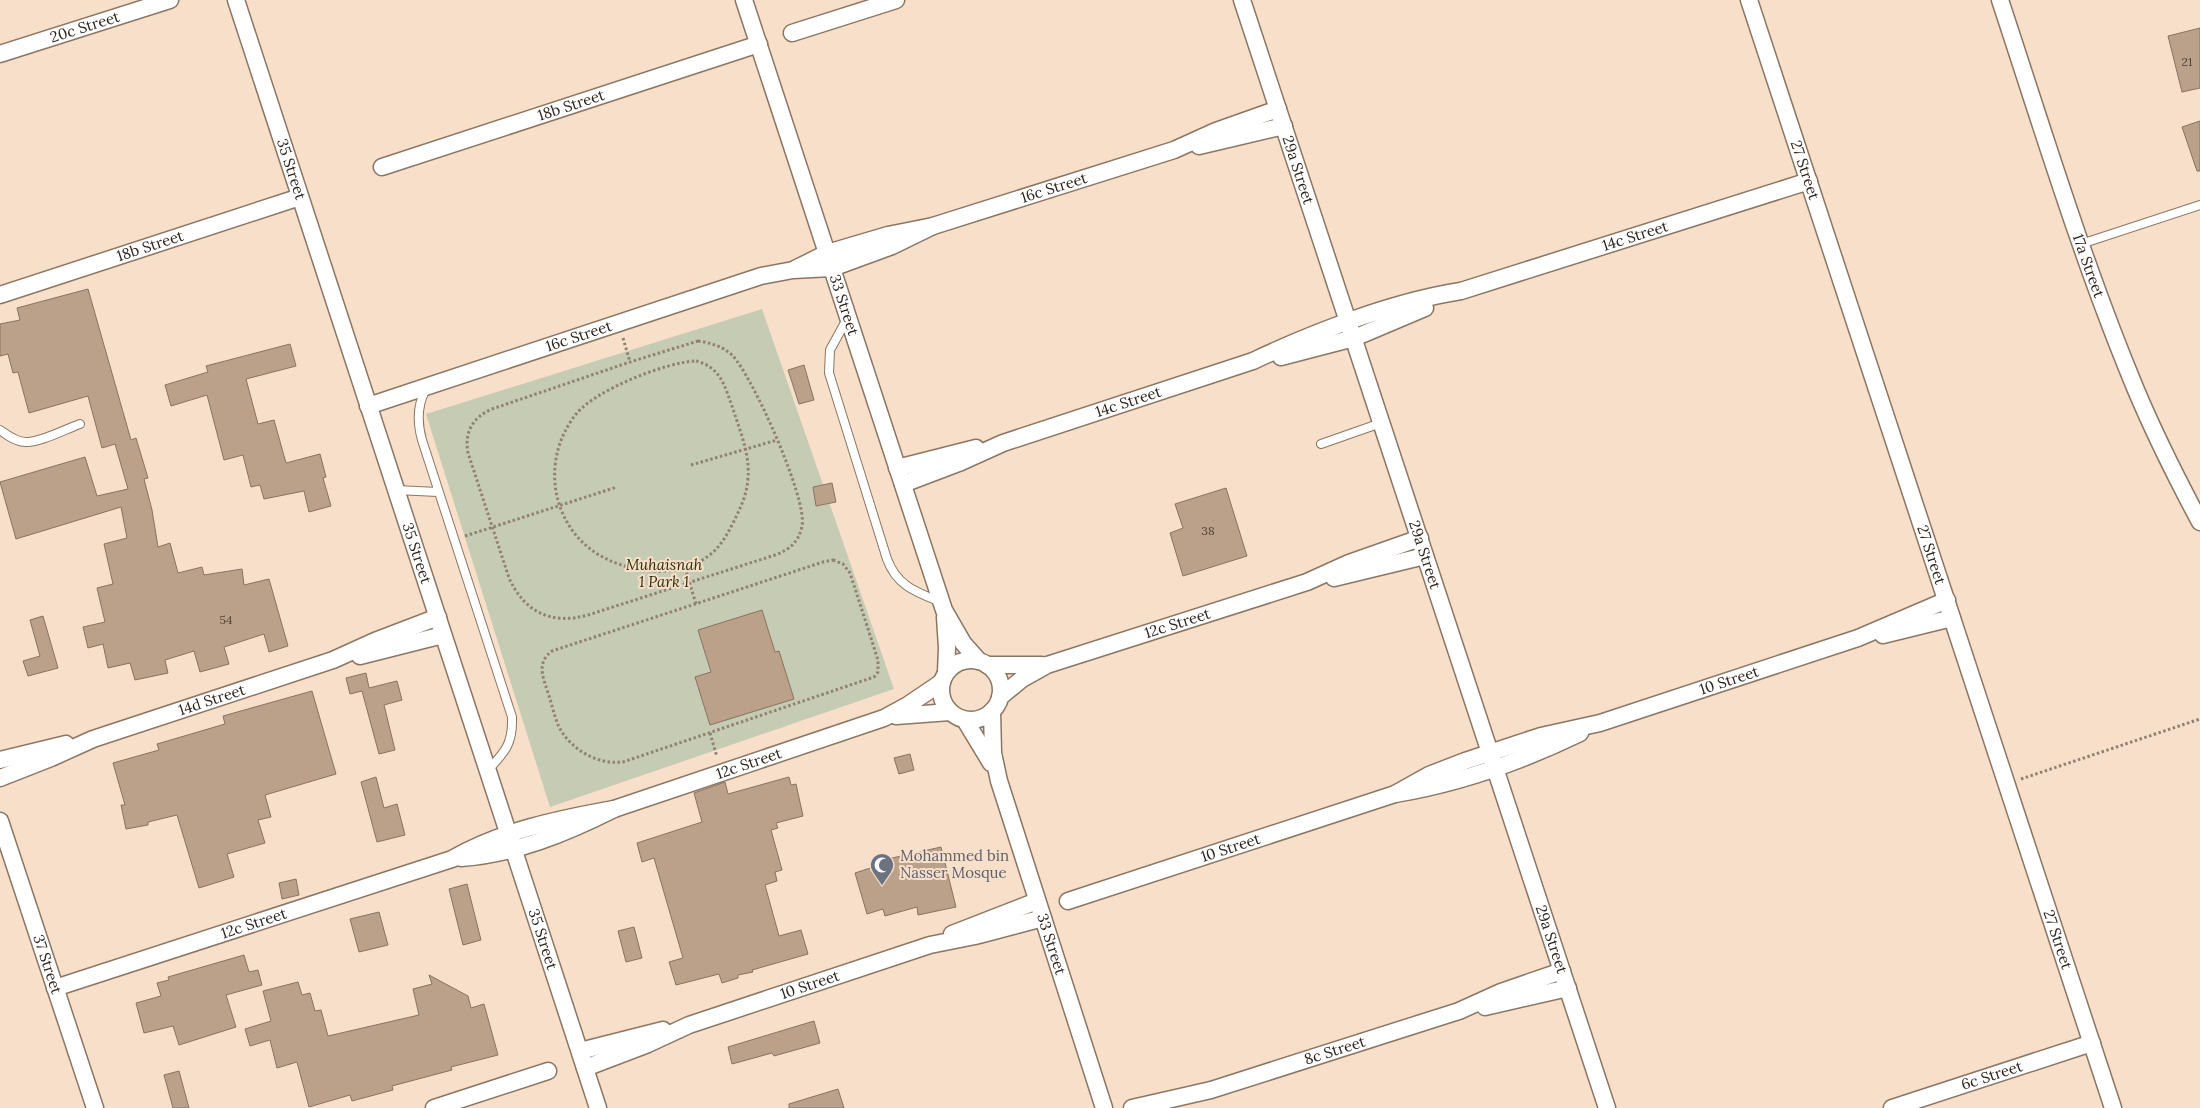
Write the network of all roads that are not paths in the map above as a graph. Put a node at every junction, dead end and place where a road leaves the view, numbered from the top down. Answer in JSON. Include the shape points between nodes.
{"nodes":[{"id":1,"x":170,"y":0,"type":"edge"},
{"id":2,"x":236,"y":0,"type":"edge"},
{"id":3,"x":744,"y":0,"type":"edge"},
{"id":4,"x":896,"y":0,"type":"edge"},
{"id":5,"x":1242,"y":0,"type":"edge"},
{"id":6,"x":1750,"y":0,"type":"edge"},
{"id":7,"x":2000,"y":0,"type":"edge"},
{"id":8,"x":792,"y":33,"type":"dead end"},
{"id":9,"x":759,"y":44,"type":"junction"},
{"id":10,"x":0,"y":54,"type":"edge"},
{"id":11,"x":1278,"y":109,"type":"junction"},
{"id":12,"x":1284,"y":126,"type":"junction"},
{"id":13,"x":1174,"y":150,"type":"junction"},
{"id":14,"x":382,"y":167,"type":"dead end"},
{"id":15,"x":1809,"y":181,"type":"junction"},
{"id":16,"x":300,"y":197,"type":"junction"},
{"id":17,"x":2200,"y":206,"type":"edge"},
{"id":18,"x":2081,"y":244,"type":"junction"},
{"id":19,"x":830,"y":260,"type":"junction"},
{"id":20,"x":1461,"y":291,"type":"junction"},
{"id":21,"x":0,"y":295,"type":"edge"},
{"id":22,"x":848,"y":318,"type":"junction"},
{"id":23,"x":1349,"y":322,"type":"junction"},
{"id":24,"x":1354,"y":338,"type":"junction"},
{"id":25,"x":1253,"y":361,"type":"junction"},
{"id":26,"x":428,"y":386,"type":"junction"},
{"id":27,"x":368,"y":406,"type":"junction"},
{"id":28,"x":1381,"y":423,"type":"junction"},
{"id":29,"x":80,"y":424,"type":"dead end"},
{"id":30,"x":0,"y":430,"type":"edge"},
{"id":31,"x":1003,"y":443,"type":"junction"},
{"id":32,"x":1321,"y":444,"type":"dead end"},
{"id":33,"x":898,"y":468,"type":"junction"},
{"id":34,"x":903,"y":484,"type":"junction"},
{"id":35,"x":396,"y":490,"type":"junction"},
{"id":36,"x":438,"y":492,"type":"junction"},
{"id":37,"x":2200,"y":522,"type":"edge"},
{"id":38,"x":1420,"y":538,"type":"junction"},
{"id":39,"x":1425,"y":556,"type":"junction"},
{"id":40,"x":1307,"y":582,"type":"junction"},
{"id":41,"x":1947,"y":600,"type":"junction"},
{"id":42,"x":943,"y":606,"type":"junction"},
{"id":43,"x":438,"y":617,"type":"junction"},
{"id":44,"x":1952,"y":618,"type":"junction"},
{"id":45,"x":443,"y":635,"type":"junction"},
{"id":46,"x":1858,"y":638,"type":"junction"},
{"id":47,"x":333,"y":660,"type":"junction"},
{"id":48,"x":983,"y":663,"type":"junction"},
{"id":49,"x":1047,"y":665,"type":"junction"},
{"id":50,"x":944,"y":677,"type":"junction"},
{"id":51,"x":1000,"y":697,"type":"junction"},
{"id":52,"x":950,"y":712,"type":"junction"},
{"id":53,"x":992,"y":712,"type":"junction"},
{"id":54,"x":884,"y":718,"type":"junction"},
{"id":55,"x":965,"y":720,"type":"junction"},
{"id":56,"x":1600,"y":723,"type":"junction"},
{"id":57,"x":92,"y":739,"type":"junction"},
{"id":58,"x":1490,"y":752,"type":"junction"},
{"id":59,"x":0,"y":760,"type":"edge"},
{"id":60,"x":488,"y":770,"type":"junction"},
{"id":61,"x":1496,"y":770,"type":"junction"},
{"id":62,"x":0,"y":778,"type":"edge"},
{"id":63,"x":999,"y":781,"type":"junction"},
{"id":64,"x":1395,"y":794,"type":"junction"},
{"id":65,"x":614,"y":808,"type":"junction"},
{"id":66,"x":0,"y":821,"type":"edge"},
{"id":67,"x":508,"y":834,"type":"junction"},
{"id":68,"x":514,"y":850,"type":"junction"},
{"id":69,"x":452,"y":859,"type":"junction"},
{"id":70,"x":1037,"y":901,"type":"junction"},
{"id":71,"x":1068,"y":901,"type":"dead end"},
{"id":72,"x":1043,"y":918,"type":"junction"},
{"id":73,"x":930,"y":945,"type":"junction"},
{"id":74,"x":1562,"y":971,"type":"junction"},
{"id":75,"x":55,"y":988,"type":"junction"},
{"id":76,"x":1568,"y":988,"type":"junction"},
{"id":77,"x":1458,"y":1011,"type":"junction"},
{"id":78,"x":690,"y":1025,"type":"junction"},
{"id":79,"x":2092,"y":1043,"type":"junction"},
{"id":80,"x":580,"y":1051,"type":"junction"},
{"id":81,"x":585,"y":1068,"type":"junction"},
{"id":82,"x":548,"y":1071,"type":"dead end"},
{"id":83,"x":1210,"y":1090,"type":"junction"},
{"id":84,"x":95,"y":1108,"type":"edge"},
{"id":85,"x":434,"y":1108,"type":"edge"},
{"id":86,"x":598,"y":1108,"type":"edge"},
{"id":87,"x":1104,"y":1108,"type":"edge"},
{"id":88,"x":1132,"y":1108,"type":"edge"},
{"id":89,"x":1173,"y":1108,"type":"edge"},
{"id":90,"x":1607,"y":1108,"type":"edge"},
{"id":91,"x":1892,"y":1108,"type":"edge"},
{"id":92,"x":2113,"y":1108,"type":"edge"}],
"edges":[{"from":1,"to":10,"type":"street","name":"20c Street"},
{"from":2,"to":16,"type":"street","name":"35 Street"},
{"from":3,"to":9,"type":"street","name":"33 Street"},
{"from":4,"to":8,"type":"street"},
{"from":5,"to":11,"type":"street","name":"29a Street"},
{"from":6,"to":15,"type":"street","name":"27 Street"},
{"from":7,"to":18,"type":"street","name":"17a Street"},
{"from":9,"to":14,"type":"street","name":"18b Street"},
{"from":9,"to":19,"type":"street","name":"33 Street"},
{"from":11,"to":12,"type":"street","name":"29a Street"},
{"from":11,"to":13,"type":"street","name":"16c Street"},
{"from":12,"to":13,"type":"street","name":"16c Street"},
{"from":12,"to":23,"type":"street","name":"29a Street"},
{"from":13,"to":19,"type":"street","name":"16c Street","via":[[933,226],[892,246]]},
{"from":15,"to":20,"type":"street","name":"14c Street"},
{"from":15,"to":41,"type":"street","name":"27 Street"},
{"from":16,"to":21,"type":"street","name":"18b Street"},
{"from":16,"to":27,"type":"street","name":"35 Street"},
{"from":17,"to":18,"type":"lane"},
{"from":18,"to":37,"type":"street","name":"17a Street","via":[[2136,391]]},
{"from":19,"to":22,"type":"street","name":"33 Street"},
{"from":19,"to":26,"type":"street","name":"16c Street","via":[[761,276]]},
{"from":20,"to":23,"type":"street","name":"14c Street","via":[[1421,299]]},
{"from":20,"to":24,"type":"street","name":"14c Street"},
{"from":22,"to":33,"type":"street","name":"33 Street"},
{"from":22,"to":42,"type":"lane","via":[[830,350],[828,373],[890,569],[903,585]]},
{"from":23,"to":24,"type":"street","name":"29a Street"},
{"from":23,"to":25,"type":"street","name":"14c Street"},
{"from":24,"to":25,"type":"street","name":"14c Street","via":[[1291,355]]},
{"from":24,"to":28,"type":"street","name":"29a Street"},
{"from":25,"to":31,"type":"street","name":"14c Street"},
{"from":26,"to":27,"type":"street","name":"16c Street"},
{"from":26,"to":36,"type":"lane","via":[[420,404],[419,428]]},
{"from":27,"to":35,"type":"street","name":"35 Street"},
{"from":28,"to":32,"type":"lane"},
{"from":28,"to":38,"type":"street","name":"29a Street"},
{"from":29,"to":30,"type":"lane","via":[[25,442]]},
{"from":31,"to":33,"type":"street","name":"14c Street"},
{"from":31,"to":34,"type":"street","name":"14c Street"},
{"from":33,"to":34,"type":"street","name":"33 Street"},
{"from":34,"to":42,"type":"street","name":"33 Street"},
{"from":35,"to":36,"type":"lane"},
{"from":35,"to":43,"type":"street","name":"35 Street"},
{"from":36,"to":60,"type":"lane","via":[[512,717],[510,742]]},
{"from":38,"to":39,"type":"street","name":"29a Street"},
{"from":38,"to":40,"type":"street","name":"12c Street"},
{"from":39,"to":40,"type":"street","name":"12c Street"},
{"from":39,"to":58,"type":"street","name":"29a Street"},
{"from":40,"to":49,"type":"street","name":"12c Street"},
{"from":41,"to":44,"type":"street","name":"27 Street"},
{"from":41,"to":46,"type":"street","name":"10 Street"},
{"from":42,"to":48,"type":"street","name":"33 Street","via":[[963,642]]},
{"from":42,"to":50,"type":"street","name":"33 Street","via":[[947,648]]},
{"from":43,"to":45,"type":"street","name":"35 Street"},
{"from":43,"to":47,"type":"street","name":"14d Street"},
{"from":44,"to":46,"type":"street","name":"10 Street"},
{"from":44,"to":79,"type":"street","name":"27 Street"},
{"from":45,"to":47,"type":"street","name":"14d Street"},
{"from":45,"to":60,"type":"street","name":"35 Street"},
{"from":46,"to":56,"type":"street","name":"10 Street"},
{"from":47,"to":57,"type":"street","name":"14d Street"},
{"from":48,"to":49,"type":"street","name":"12c Street","via":[[1017,667]]},
{"from":48,"to":50,"type":"street","via":[[961,662],[952,666]]},
{"from":48,"to":51,"type":"street","via":[[998,679]]},
{"from":49,"to":51,"type":"street","name":"12c Street"},
{"from":50,"to":52,"type":"street","via":[[942,698]]},
{"from":50,"to":54,"type":"street","name":"12c Street","via":[[908,705]]},
{"from":51,"to":53,"type":"street"},
{"from":52,"to":54,"type":"street","name":"12c Street","via":[[910,713]]},
{"from":52,"to":55,"type":"street"},
{"from":53,"to":55,"type":"street","via":[[975,720]]},
{"from":53,"to":63,"type":"street","name":"33 Street","via":[[993,753]]},
{"from":54,"to":65,"type":"street","name":"12c Street"},
{"from":55,"to":63,"type":"street","name":"33 Street"},
{"from":56,"to":58,"type":"street","name":"10 Street"},
{"from":56,"to":61,"type":"street","name":"10 Street"},
{"from":57,"to":59,"type":"street","name":"14d Street"},
{"from":57,"to":62,"type":"street","name":"14d Street"},
{"from":58,"to":61,"type":"street","name":"29a Street"},
{"from":58,"to":64,"type":"street","name":"10 Street","via":[[1446,768]]},
{"from":60,"to":67,"type":"street","name":"35 Street"},
{"from":61,"to":64,"type":"street","name":"10 Street"},
{"from":61,"to":74,"type":"street","name":"29a Street"},
{"from":63,"to":70,"type":"street","name":"33 Street"},
{"from":64,"to":71,"type":"street","name":"10 Street"},
{"from":65,"to":67,"type":"street","name":"12c Street"},
{"from":65,"to":68,"type":"street","name":"12c Street"},
{"from":66,"to":75,"type":"street","name":"37 Street"},
{"from":67,"to":68,"type":"street","name":"35 Street"},
{"from":67,"to":69,"type":"street","name":"12c Street"},
{"from":68,"to":69,"type":"street","name":"12c Street"},
{"from":68,"to":80,"type":"street","name":"35 Street"},
{"from":69,"to":75,"type":"street","name":"12c Street"},
{"from":70,"to":72,"type":"street","name":"33 Street"},
{"from":70,"to":73,"type":"street","name":"10 Street","via":[[972,925]]},
{"from":72,"to":73,"type":"street","name":"10 Street"},
{"from":72,"to":87,"type":"street","name":"33 Street"},
{"from":73,"to":78,"type":"street","name":"10 Street"},
{"from":74,"to":76,"type":"street","name":"29a Street"},
{"from":74,"to":77,"type":"street","name":"8c Street"},
{"from":75,"to":84,"type":"street","name":"37 Street"},
{"from":76,"to":77,"type":"street","name":"8c Street"},
{"from":76,"to":90,"type":"street","name":"29a Street"},
{"from":77,"to":83,"type":"street","name":"8c Street"},
{"from":78,"to":80,"type":"street","name":"10 Street"},
{"from":78,"to":81,"type":"street","name":"10 Street"},
{"from":79,"to":91,"type":"street","name":"6c Street"},
{"from":79,"to":92,"type":"street","name":"27 Street"},
{"from":80,"to":81,"type":"street","name":"35 Street"},
{"from":81,"to":86,"type":"street","name":"35 Street"},
{"from":82,"to":85,"type":"street"},
{"from":83,"to":88,"type":"street","name":"8c Street"},
{"from":83,"to":89,"type":"street","name":"8c Street"}]}
